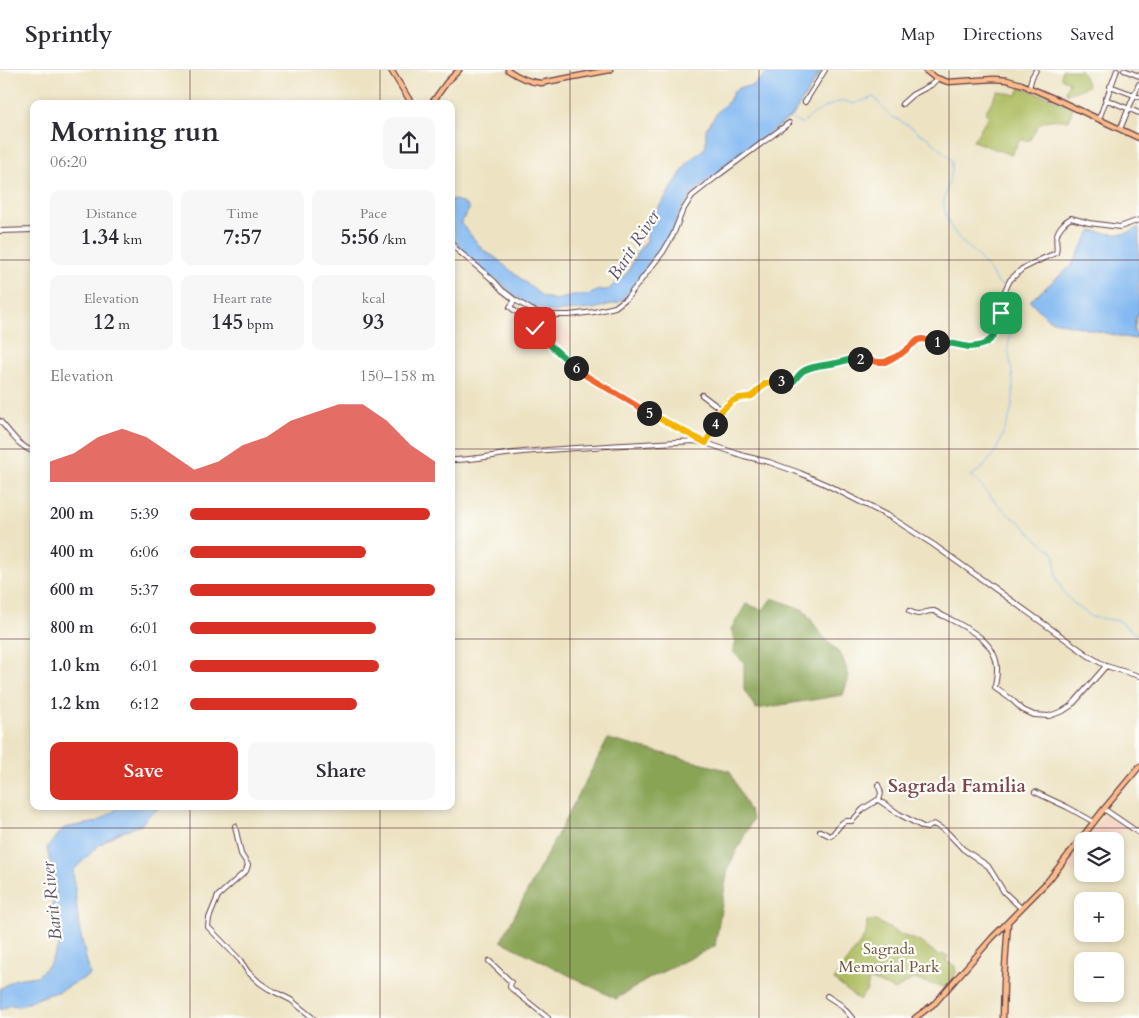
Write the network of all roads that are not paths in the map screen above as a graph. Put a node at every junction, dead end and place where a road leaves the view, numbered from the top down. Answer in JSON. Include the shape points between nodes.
{"nodes":[{"id":1,"x":391,"y":70,"type":"edge"},
{"id":2,"x":459,"y":70,"type":"edge"},
{"id":3,"x":508,"y":70,"type":"edge"},
{"id":4,"x":610,"y":70,"type":"edge"},
{"id":5,"x":825,"y":70,"type":"edge"},
{"id":6,"x":925,"y":70,"type":"edge"},
{"id":7,"x":1036,"y":70,"type":"edge"},
{"id":8,"x":1117,"y":70,"type":"edge"},
{"id":9,"x":1124,"y":70,"type":"edge"},
{"id":10,"x":1139,"y":76,"type":"edge"},
{"id":11,"x":937,"y":79,"type":"junction"},
{"id":12,"x":1139,"y":84,"type":"edge"},
{"id":13,"x":1110,"y":86,"type":"junction"},
{"id":14,"x":1029,"y":88,"type":"junction"},
{"id":15,"x":1137,"y":96,"type":"edge"},
{"id":16,"x":1106,"y":99,"type":"junction"},
{"id":17,"x":410,"y":100,"type":"edge"},
{"id":18,"x":434,"y":100,"type":"edge"},
{"id":19,"x":805,"y":102,"type":"dead end"},
{"id":20,"x":902,"y":104,"type":"dead end"},
{"id":21,"x":1129,"y":109,"type":"junction"},
{"id":22,"x":1139,"y":113,"type":"edge"},
{"id":23,"x":1099,"y":119,"type":"junction"},
{"id":24,"x":790,"y":123,"type":"dead end"},
{"id":25,"x":1120,"y":130,"type":"junction"},
{"id":26,"x":1139,"y":138,"type":"edge"},
{"id":27,"x":1139,"y":220,"type":"edge"},
{"id":28,"x":30,"y":230,"type":"edge"},
{"id":29,"x":0,"y":231,"type":"edge"},
{"id":30,"x":455,"y":248,"type":"edge"},
{"id":31,"x":515,"y":300,"type":"junction"},
{"id":32,"x":702,"y":395,"type":"dead end"},
{"id":33,"x":722,"y":410,"type":"junction"},
{"id":34,"x":0,"y":422,"type":"edge"},
{"id":35,"x":704,"y":442,"type":"junction"},
{"id":36,"x":30,"y":450,"type":"edge"},
{"id":37,"x":455,"y":460,"type":"edge"},
{"id":38,"x":909,"y":611,"type":"dead end"},
{"id":39,"x":1106,"y":666,"type":"junction"},
{"id":40,"x":1139,"y":676,"type":"edge"},
{"id":41,"x":1139,"y":766,"type":"edge"},
{"id":42,"x":878,"y":785,"type":"dead end"},
{"id":43,"x":1035,"y":792,"type":"dead end"},
{"id":44,"x":878,"y":800,"type":"junction"},
{"id":45,"x":1104,"y":808,"type":"junction"},
{"id":46,"x":1094,"y":822,"type":"junction"},
{"id":47,"x":235,"y":826,"type":"dead end"},
{"id":48,"x":820,"y":831,"type":"dead end"},
{"id":49,"x":1139,"y":832,"type":"edge"},
{"id":50,"x":1021,"y":908,"type":"junction"},
{"id":51,"x":1008,"y":922,"type":"junction"},
{"id":52,"x":489,"y":961,"type":"dead end"},
{"id":53,"x":827,"y":996,"type":"dead end"},
{"id":54,"x":313,"y":1018,"type":"edge"},
{"id":55,"x":548,"y":1018,"type":"edge"},
{"id":56,"x":852,"y":1018,"type":"edge"},
{"id":57,"x":915,"y":1018,"type":"edge"},
{"id":58,"x":1002,"y":1018,"type":"edge"}],
"edges":[{"from":1,"to":17,"type":"main road"},
{"from":2,"to":18,"type":"main road"},
{"from":3,"to":4,"type":"main road","via":[[525,80],[541,84]]},
{"from":5,"to":19,"type":"street"},
{"from":6,"to":11,"type":"main road"},
{"from":7,"to":14,"type":"street"},
{"from":8,"to":13,"type":"street"},
{"from":9,"to":10,"type":"street"},
{"from":11,"to":14,"type":"main road","via":[[948,82],[998,79]]},
{"from":11,"to":20,"type":"street"},
{"from":12,"to":15,"type":"street"},
{"from":13,"to":15,"type":"street"},
{"from":13,"to":16,"type":"street"},
{"from":14,"to":23,"type":"main road"},
{"from":15,"to":21,"type":"street"},
{"from":16,"to":21,"type":"street"},
{"from":16,"to":23,"type":"street"},
{"from":21,"to":22,"type":"street"},
{"from":21,"to":25,"type":"street"},
{"from":23,"to":25,"type":"main road"},
{"from":24,"to":31,"type":"street","via":[[692,196],[660,256],[627,298],[615,307],[569,315],[544,315]]},
{"from":25,"to":26,"type":"main road"},
{"from":27,"to":33,"type":"street","via":[[1120,227],[1066,220],[1057,234],[1056,253],[1020,270],[1006,286],[1001,299],[999,327],[984,344],[969,347],[919,339],[885,362],[853,358],[802,371],[794,381],[766,383],[752,396],[735,398]]},
{"from":28,"to":29,"type":"street"},
{"from":30,"to":31,"type":"street"},
{"from":31,"to":35,"type":"street","via":[[510,307],[588,377]]},
{"from":32,"to":33,"type":"street"},
{"from":33,"to":35,"type":"street"},
{"from":34,"to":36,"type":"street","via":[[18,443]]},
{"from":35,"to":37,"type":"street","via":[[544,450]]},
{"from":35,"to":39,"type":"street","via":[[800,473],[892,518]]},
{"from":38,"to":39,"type":"street","via":[[918,615],[934,611],[973,631],[993,650],[998,669],[995,688],[1034,715],[1049,716],[1072,705]]},
{"from":39,"to":40,"type":"street"},
{"from":41,"to":45,"type":"main road"},
{"from":42,"to":44,"type":"street","via":[[881,796]]},
{"from":43,"to":46,"type":"street"},
{"from":44,"to":48,"type":"street","via":[[852,821],[842,822],[832,835]]},
{"from":44,"to":50,"type":"street","via":[[923,828],[934,824],[947,832],[963,849],[988,866],[1004,892]]},
{"from":45,"to":46,"type":"main road"},
{"from":45,"to":49,"type":"street"},
{"from":46,"to":50,"type":"main road","via":[[1048,881]]},
{"from":47,"to":54,"type":"street","via":[[241,854],[248,867],[218,896],[208,927],[260,983],[291,1000]]},
{"from":50,"to":51,"type":"main road"},
{"from":51,"to":57,"type":"main road","via":[[935,1004]]},
{"from":51,"to":58,"type":"main road"},
{"from":52,"to":55,"type":"street","via":[[511,982],[512,989]]},
{"from":53,"to":56,"type":"street"}]}
